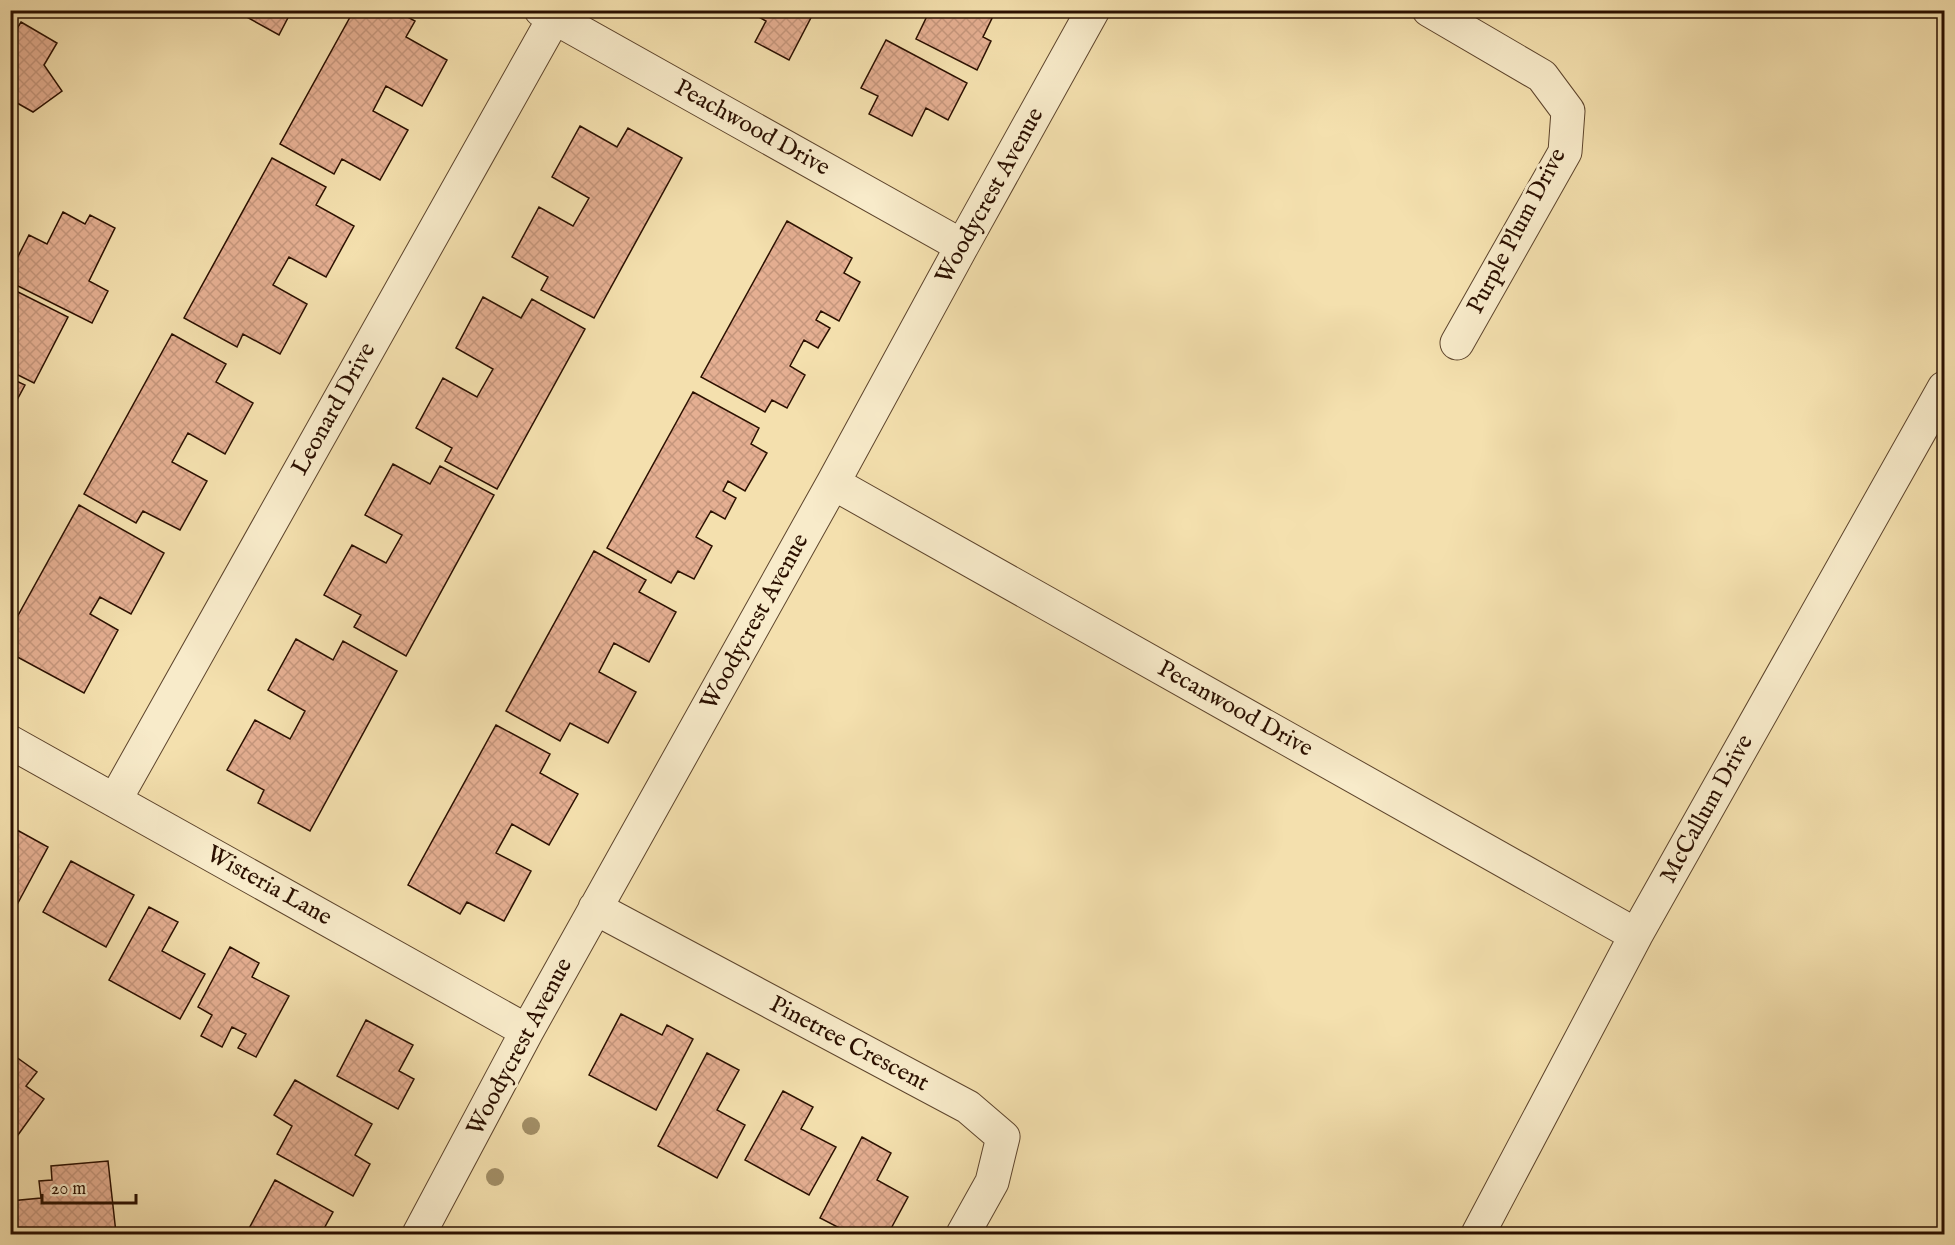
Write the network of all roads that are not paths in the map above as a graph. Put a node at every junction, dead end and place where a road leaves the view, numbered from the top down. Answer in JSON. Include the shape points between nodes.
{"nodes":[{"id":1,"x":1093,"y":10,"type":"edge"},
{"id":2,"x":1429,"y":10,"type":"edge"},
{"id":3,"x":548,"y":14,"type":"edge"},
{"id":4,"x":962,"y":246,"type":"junction"},
{"id":5,"x":1457,"y":343,"type":"dead end"},
{"id":6,"x":1944,"y":388,"type":"edge"},
{"id":7,"x":833,"y":483,"type":"junction"},
{"id":8,"x":10,"y":742,"type":"edge"},
{"id":9,"x":115,"y":800,"type":"junction"},
{"id":10,"x":595,"y":908,"type":"junction"},
{"id":11,"x":1636,"y":935,"type":"junction"},
{"id":12,"x":527,"y":1031,"type":"junction"},
{"id":13,"x":419,"y":1234,"type":"edge"},
{"id":14,"x":963,"y":1234,"type":"edge"},
{"id":15,"x":1478,"y":1234,"type":"edge"}],
"edges":[{"from":1,"to":4,"type":"street","name":"Woodycrest Avenue"},
{"from":2,"to":5,"type":"street","name":"Purple Plum Drive","via":[[1542,76],[1568,111],[1565,152]]},
{"from":3,"to":4,"type":"street","name":"Peachwood Drive"},
{"from":3,"to":9,"type":"street","name":"Leonard Drive"},
{"from":4,"to":7,"type":"street","name":"Woodycrest Avenue"},
{"from":6,"to":11,"type":"street","name":"McCallum Drive"},
{"from":7,"to":10,"type":"street","name":"Woodycrest Avenue"},
{"from":7,"to":11,"type":"street","name":"Pecanwood Drive"},
{"from":8,"to":9,"type":"street","name":"Wisteria Lane"},
{"from":9,"to":12,"type":"street","name":"Wisteria Lane"},
{"from":10,"to":12,"type":"street","name":"Woodycrest Avenue"},
{"from":10,"to":14,"type":"street","name":"Pinetree Crescent","via":[[968,1107],[1003,1137],[992,1182]]},
{"from":11,"to":15,"type":"street","name":"McCallum Drive"},
{"from":12,"to":13,"type":"street","name":"Woodycrest Avenue"}]}
